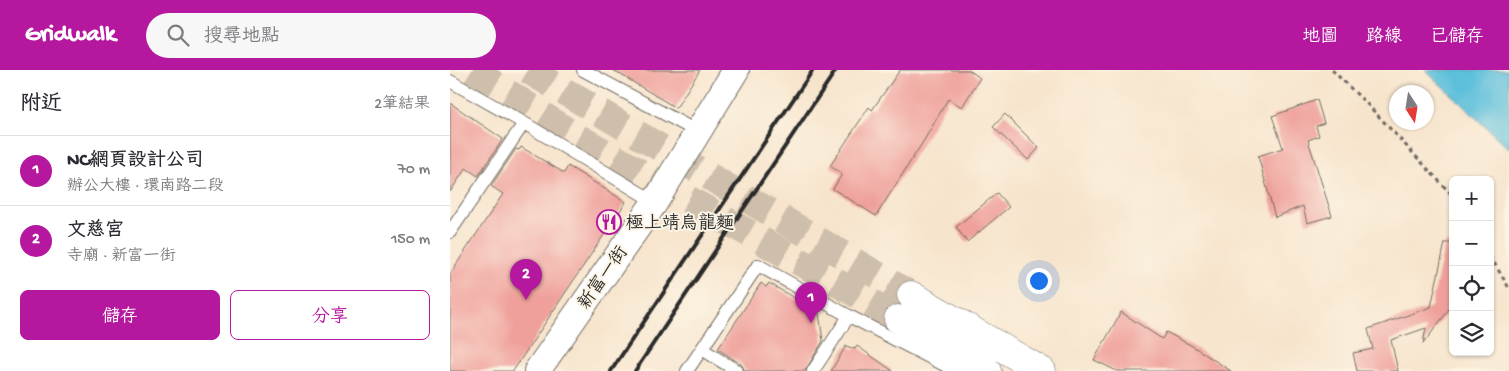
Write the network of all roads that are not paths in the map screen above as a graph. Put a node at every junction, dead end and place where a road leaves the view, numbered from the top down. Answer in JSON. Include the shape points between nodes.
{"nodes":[{"id":1,"x":583,"y":70,"type":"edge"},
{"id":2,"x":736,"y":70,"type":"edge"},
{"id":3,"x":450,"y":81,"type":"edge"},
{"id":4,"x":524,"y":122,"type":"junction"},
{"id":5,"x":698,"y":132,"type":"junction"},
{"id":6,"x":655,"y":202,"type":"junction"},
{"id":7,"x":450,"y":232,"type":"edge"},
{"id":8,"x":912,"y":295,"type":"tunnel mouth"},
{"id":9,"x":849,"y":316,"type":"junction"},
{"id":10,"x":898,"y":319,"type":"tunnel mouth"},
{"id":11,"x":702,"y":349,"type":"junction"},
{"id":12,"x":537,"y":371,"type":"edge"},
{"id":13,"x":688,"y":371,"type":"edge"},
{"id":14,"x":737,"y":371,"type":"edge"},
{"id":15,"x":813,"y":371,"type":"edge"},
{"id":16,"x":956,"y":371,"type":"edge"},
{"id":17,"x":987,"y":371,"type":"edge"},
{"id":18,"x":1042,"y":371,"type":"edge"}],
"edges":[{"from":1,"to":5,"type":"lane"},
{"from":2,"to":5,"type":"street","name":"新富一街"},
{"from":3,"to":4,"type":"lane"},
{"from":4,"to":6,"type":"lane"},
{"from":4,"to":7,"type":"lane"},
{"from":5,"to":6,"type":"street","name":"新富一街"},
{"from":6,"to":12,"type":"street","name":"新富一街"},
{"from":8,"to":18,"type":"main road"},
{"from":9,"to":11,"type":"lane","via":[[758,265]]},
{"from":9,"to":15,"type":"lane"},
{"from":9,"to":16,"type":"lane"},
{"from":10,"to":17,"type":"main road"},
{"from":11,"to":13,"type":"lane"},
{"from":11,"to":14,"type":"lane"}]}
